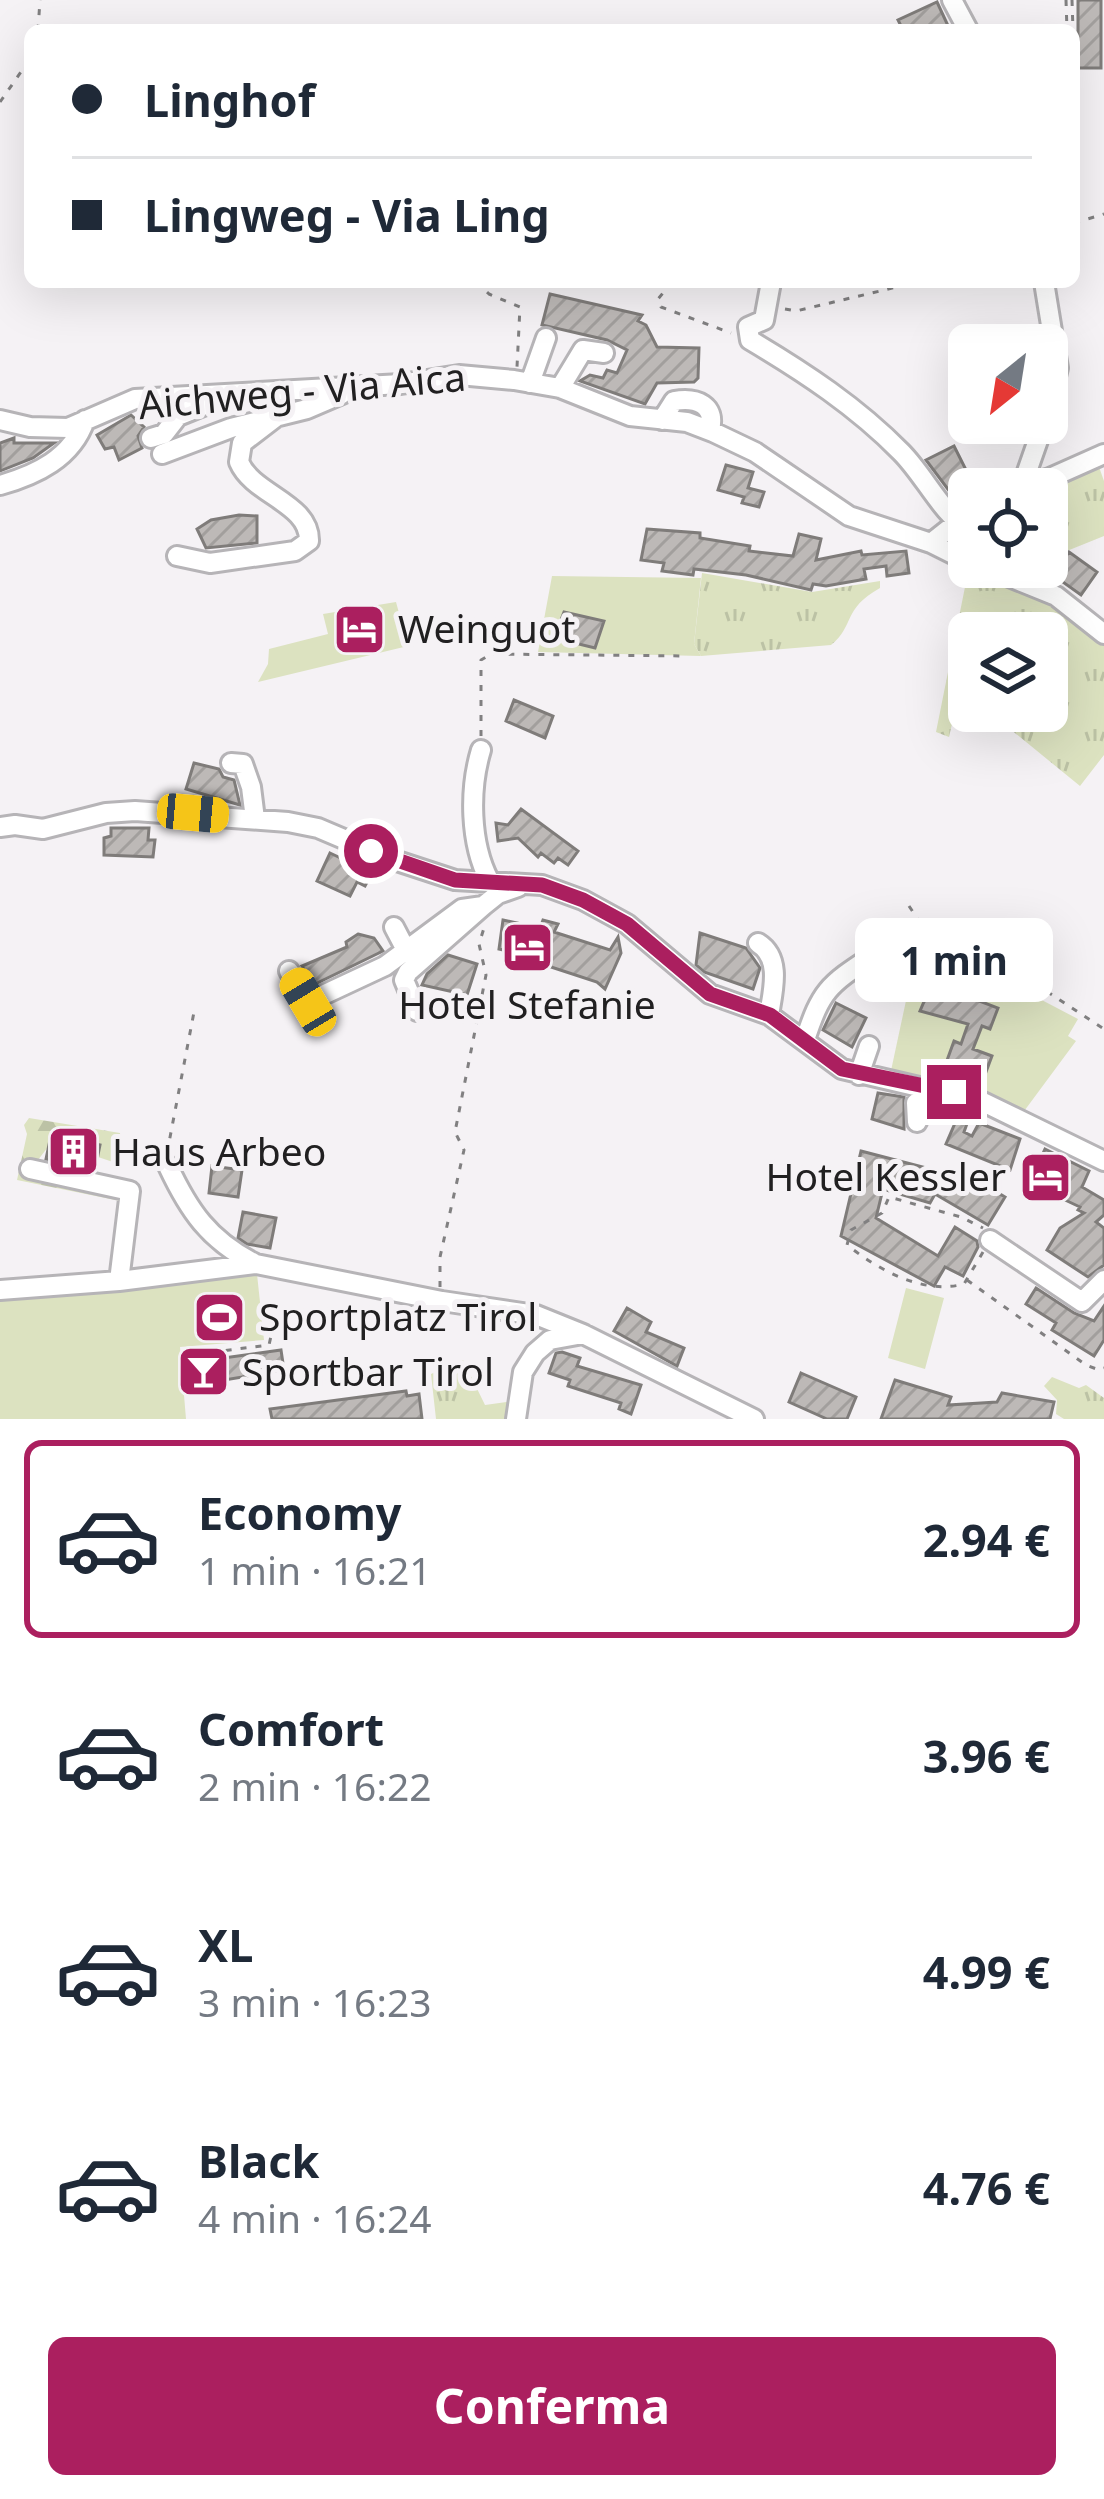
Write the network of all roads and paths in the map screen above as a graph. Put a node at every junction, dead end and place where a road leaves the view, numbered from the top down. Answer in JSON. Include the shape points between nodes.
{"nodes":[{"id":1,"x":24,"y":68,"type":"edge"},
{"id":2,"x":0,"y":102,"type":"edge"},
{"id":3,"x":482,"y":288,"type":"edge"},
{"id":4,"x":666,"y":288,"type":"edge"},
{"id":5,"x":770,"y":288,"type":"edge"},
{"id":6,"x":893,"y":288,"type":"edge"},
{"id":7,"x":1045,"y":288,"type":"edge"},
{"id":8,"x":768,"y":306,"type":"junction"},
{"id":9,"x":1051,"y":324,"type":"edge"},
{"id":10,"x":546,"y":338,"type":"dead end"},
{"id":11,"x":750,"y":340,"type":"junction"},
{"id":12,"x":604,"y":353,"type":"dead end"},
{"id":13,"x":522,"y":382,"type":"junction"},
{"id":14,"x":357,"y":387,"type":"junction"},
{"id":15,"x":560,"y":388,"type":"junction"},
{"id":16,"x":228,"y":394,"type":"junction"},
{"id":17,"x":276,"y":417,"type":"junction"},
{"id":18,"x":85,"y":420,"type":"junction"},
{"id":19,"x":0,"y":421,"type":"edge"},
{"id":20,"x":1104,"y":454,"type":"edge"},
{"id":21,"x":1068,"y":470,"type":"edge"},
{"id":22,"x":0,"y":485,"type":"edge"},
{"id":23,"x":948,"y":504,"type":"edge"},
{"id":24,"x":948,"y":532,"type":"edge"},
{"id":25,"x":931,"y":543,"type":"junction"},
{"id":26,"x":948,"y":552,"type":"edge"},
{"id":27,"x":177,"y":556,"type":"dead end"},
{"id":28,"x":1040,"y":588,"type":"edge"},
{"id":29,"x":1104,"y":634,"type":"edge"},
{"id":30,"x":686,"y":656,"type":"dead end"},
{"id":31,"x":481,"y":749,"type":"joint"},
{"id":32,"x":231,"y":763,"type":"dead end"},
{"id":33,"x":255,"y":819,"type":"junction"},
{"id":34,"x":0,"y":827,"type":"edge"},
{"id":35,"x":488,"y":895,"type":"junction"},
{"id":36,"x":909,"y":906,"type":"dead end"},
{"id":37,"x":394,"y":927,"type":"dead end"},
{"id":38,"x":758,"y":943,"type":"dead end"},
{"id":39,"x":406,"y":950,"type":"junction"},
{"id":40,"x":889,"y":963,"type":"dead end"},
{"id":41,"x":289,"y":971,"type":"dead end"},
{"id":42,"x":417,"y":1011,"type":"dead end"},
{"id":43,"x":194,"y":1012,"type":"dead end"},
{"id":44,"x":770,"y":1015,"type":"junction"},
{"id":45,"x":1104,"y":1029,"type":"edge"},
{"id":46,"x":805,"y":1040,"type":"junction"},
{"id":47,"x":869,"y":1046,"type":"dead end"},
{"id":48,"x":859,"y":1075,"type":"junction"},
{"id":49,"x":935,"y":1089,"type":"junction"},
{"id":50,"x":945,"y":1113,"type":"dead end"},
{"id":51,"x":1104,"y":1161,"type":"edge"},
{"id":52,"x":168,"y":1166,"type":"joint"},
{"id":53,"x":30,"y":1169,"type":"dead end"},
{"id":54,"x":986,"y":1238,"type":"junction"},
{"id":55,"x":256,"y":1264,"type":"junction"},
{"id":56,"x":966,"y":1280,"type":"junction"},
{"id":57,"x":1104,"y":1280,"type":"edge"},
{"id":58,"x":119,"y":1281,"type":"junction"},
{"id":59,"x":0,"y":1290,"type":"edge"},
{"id":60,"x":442,"y":1301,"type":"junction"},
{"id":61,"x":583,"y":1334,"type":"junction"},
{"id":62,"x":271,"y":1336,"type":"dead end"},
{"id":63,"x":181,"y":1356,"type":"dead end"},
{"id":64,"x":1104,"y":1368,"type":"edge"},
{"id":65,"x":516,"y":1419,"type":"edge"},
{"id":66,"x":754,"y":1419,"type":"edge"}],
"edges":[{"from":1,"to":2,"type":"path"},
{"from":3,"to":13,"type":"path","via":[[520,308]]},
{"from":4,"to":11,"type":"path","via":[[661,307]]},
{"from":5,"to":8,"type":"street"},
{"from":6,"to":8,"type":"path","via":[[796,311]]},
{"from":7,"to":9,"type":"street"},
{"from":8,"to":11,"type":"street","via":[[764,320],[748,328]]},
{"from":10,"to":13,"type":"street"},
{"from":11,"to":23,"type":"street","via":[[870,420]]},
{"from":12,"to":15,"type":"street","via":[[583,350]]},
{"from":13,"to":14,"type":"street","name":"Aichweg - Via Aica","via":[[460,375]]},
{"from":13,"to":15,"type":"street","name":"Aichweg - Via Aica"},
{"from":14,"to":16,"type":"street","name":"Aichweg - Via Aica"},
{"from":14,"to":17,"type":"street"},
{"from":15,"to":25,"type":"street","name":"Aichweg - Via Aica","via":[[630,416],[710,430],[849,516]]},
{"from":16,"to":17,"type":"street","via":[[178,416],[154,440]]},
{"from":16,"to":18,"type":"street","name":"Aichweg - Via Aica","via":[[135,399]]},
{"from":17,"to":27,"type":"street","via":[[242,443],[239,462],[308,525],[309,541],[295,551],[210,563]]},
{"from":18,"to":19,"type":"street","name":"Aichweg - Via Aica","via":[[68,428]]},
{"from":18,"to":22,"type":"street","via":[[79,438],[45,468]]},
{"from":20,"to":21,"type":"street"},
{"from":24,"to":25,"type":"street"},
{"from":25,"to":26,"type":"street","name":"Aichweg - Via Aica"},
{"from":28,"to":29,"type":"street"},
{"from":30,"to":31,"type":"path","via":[[491,654],[481,660]]},
{"from":31,"to":35,"type":"street","via":[[476,856]]},
{"from":32,"to":33,"type":"street","via":[[243,764]]},
{"from":33,"to":34,"type":"street","via":[[135,811],[44,830]]},
{"from":33,"to":35,"type":"street","via":[[318,828]]},
{"from":35,"to":39,"type":"street"},
{"from":35,"to":42,"type":"street","via":[[408,971]]},
{"from":35,"to":44,"type":"street","via":[[548,886],[627,924],[710,994]]},
{"from":35,"to":60,"type":"path","via":[[479,944],[486,975],[455,1132],[464,1150],[440,1257]]},
{"from":36,"to":45,"type":"path","via":[[944,940]]},
{"from":37,"to":39,"type":"street"},
{"from":38,"to":44,"type":"street","via":[[773,961]]},
{"from":39,"to":41,"type":"street","via":[[308,1002]]},
{"from":40,"to":46,"type":"street","via":[[871,957],[834,979]]},
{"from":43,"to":52,"type":"path"},
{"from":44,"to":46,"type":"street"},
{"from":46,"to":48,"type":"street"},
{"from":47,"to":48,"type":"street"},
{"from":48,"to":49,"type":"street"},
{"from":49,"to":50,"type":"street","via":[[916,1102],[917,1116]]},
{"from":49,"to":51,"type":"street","via":[[983,1102]]},
{"from":52,"to":55,"type":"street","via":[[220,1245]]},
{"from":53,"to":58,"type":"street","via":[[130,1191]]},
{"from":54,"to":56,"type":"path"},
{"from":54,"to":56,"type":"path","via":[[961,1217],[889,1198],[882,1213],[850,1230],[847,1245],[874,1265],[918,1283],[951,1287]]},
{"from":54,"to":57,"type":"street","via":[[1082,1302]]},
{"from":55,"to":58,"type":"street"},
{"from":55,"to":60,"type":"street"},
{"from":56,"to":64,"type":"path","via":[[1086,1365]]},
{"from":58,"to":59,"type":"street"},
{"from":60,"to":61,"type":"street","via":[[542,1316]]},
{"from":61,"to":65,"type":"street","via":[[550,1340],[535,1353]]},
{"from":61,"to":66,"type":"street"},
{"from":62,"to":63,"type":"path","via":[[269,1345]]}]}
